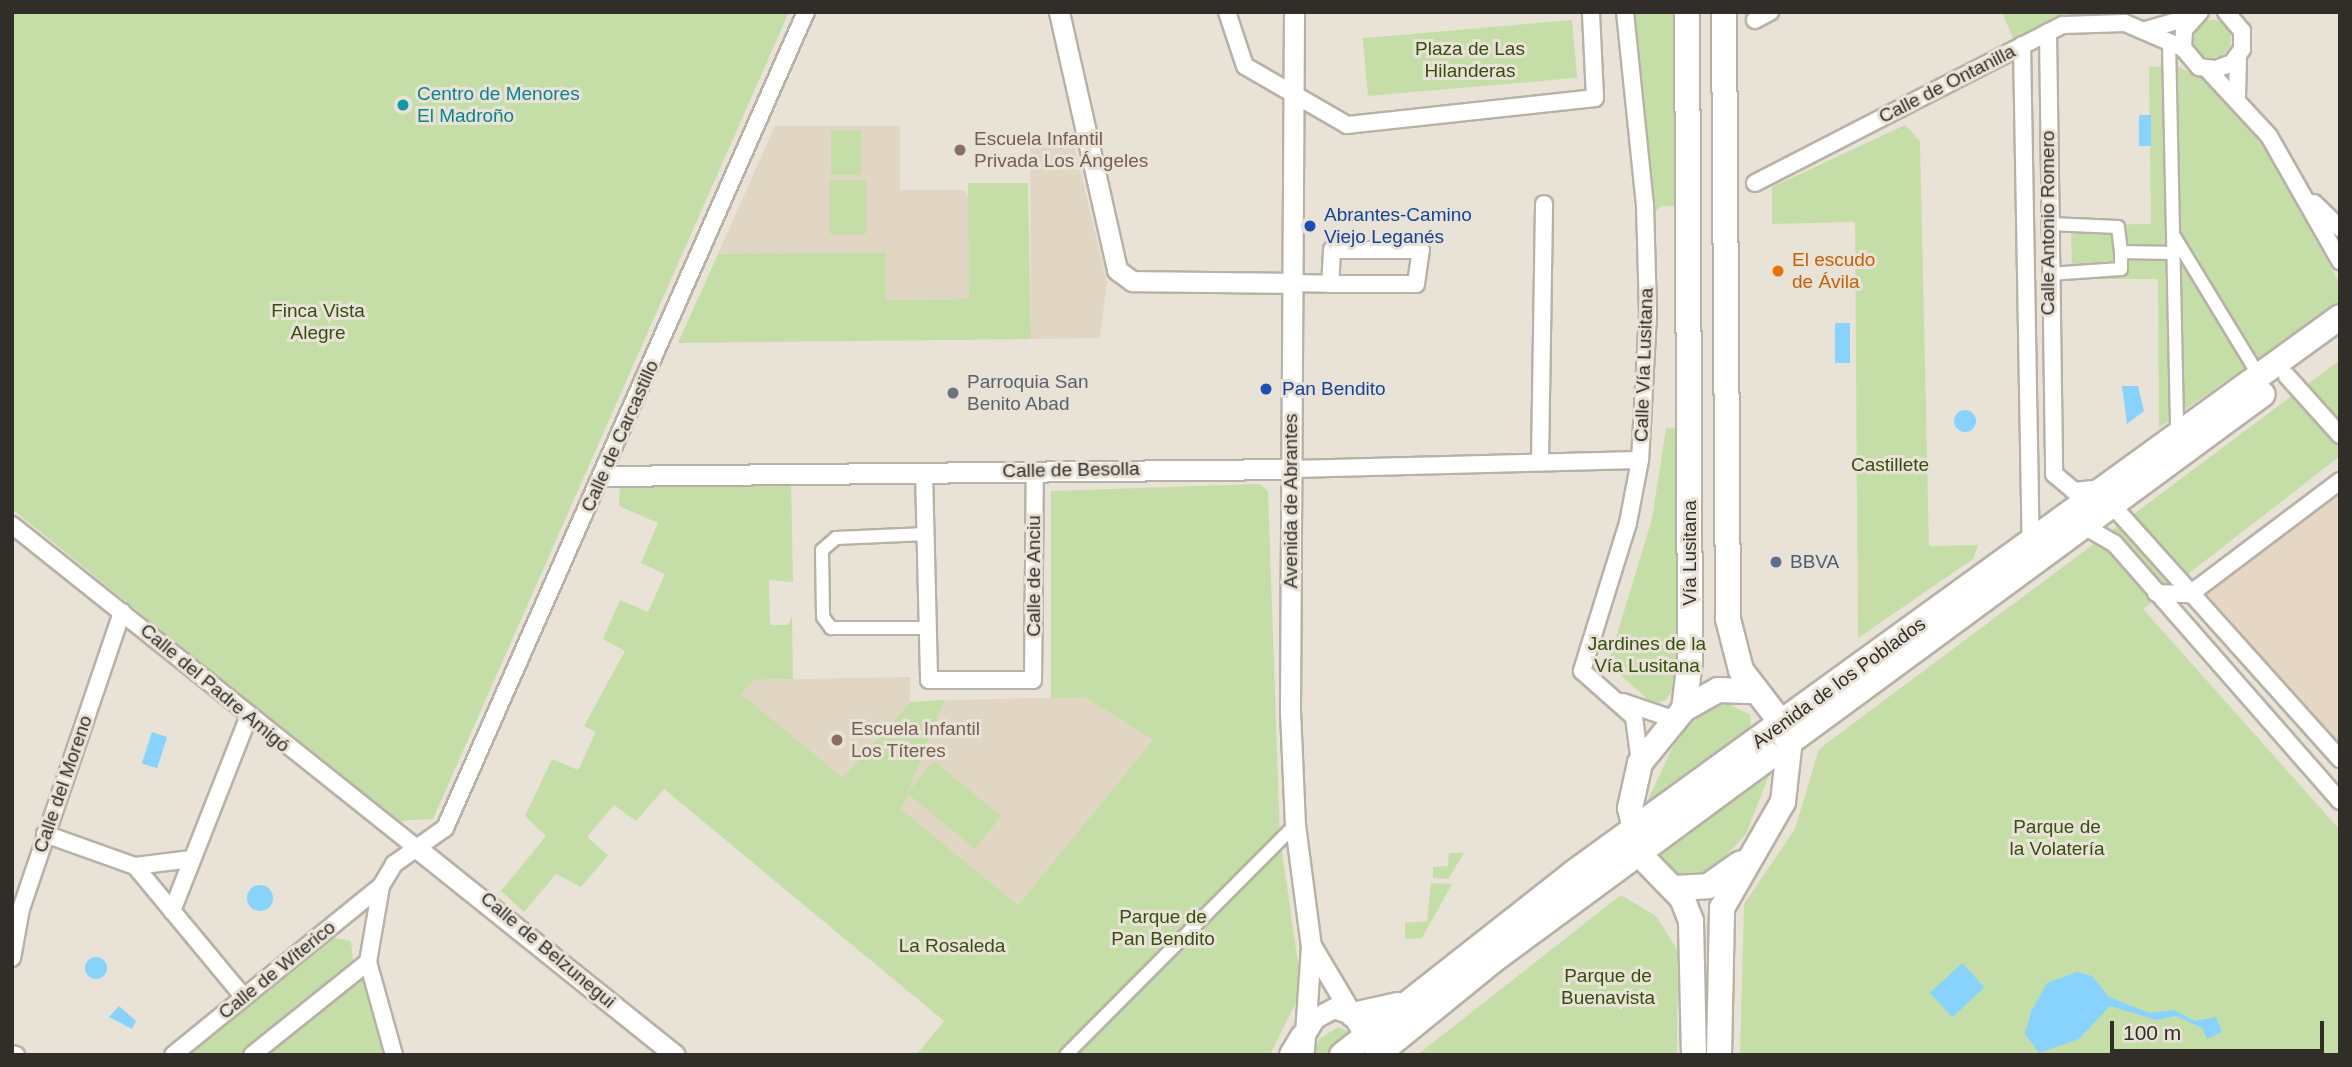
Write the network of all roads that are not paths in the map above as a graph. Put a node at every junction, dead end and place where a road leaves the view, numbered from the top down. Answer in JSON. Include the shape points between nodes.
{"nodes":[{"id":1,"x":806,"y":12,"type":"edge"},
{"id":2,"x":1059,"y":12,"type":"edge"},
{"id":3,"x":1227,"y":12,"type":"edge"},
{"id":4,"x":1294,"y":12,"type":"edge"},
{"id":5,"x":1591,"y":12,"type":"edge"},
{"id":6,"x":1625,"y":12,"type":"edge"},
{"id":7,"x":1687,"y":12,"type":"edge"},
{"id":8,"x":1724,"y":12,"type":"edge"},
{"id":9,"x":1770,"y":12,"type":"edge"},
{"id":10,"x":2226,"y":12,"type":"edge"},
{"id":11,"x":2244,"y":12,"type":"edge"},
{"id":12,"x":2197,"y":14,"type":"edge"},
{"id":13,"x":1755,"y":20,"type":"dead end"},
{"id":14,"x":2146,"y":30,"type":"junction"},
{"id":15,"x":2242,"y":31,"type":"junction"},
{"id":16,"x":2048,"y":32,"type":"junction"},
{"id":17,"x":2022,"y":45,"type":"junction"},
{"id":18,"x":2176,"y":45,"type":"junction"},
{"id":19,"x":2238,"y":56,"type":"junction"},
{"id":20,"x":2207,"y":69,"type":"junction"},
{"id":21,"x":1290,"y":93,"type":"junction"},
{"id":22,"x":2236,"y":98,"type":"junction"},
{"id":23,"x":1755,"y":183,"type":"dead end"},
{"id":24,"x":2305,"y":193,"type":"junction"},
{"id":25,"x":1544,"y":204,"type":"dead end"},
{"id":26,"x":2049,"y":224,"type":"junction"},
{"id":27,"x":2340,"y":228,"type":"edge"},
{"id":28,"x":2173,"y":233,"type":"junction"},
{"id":29,"x":2121,"y":252,"type":"junction"},
{"id":30,"x":2173,"y":253,"type":"junction"},
{"id":31,"x":2340,"y":261,"type":"edge"},
{"id":32,"x":2049,"y":274,"type":"junction"},
{"id":33,"x":1291,"y":283,"type":"junction"},
{"id":34,"x":1330,"y":284,"type":"junction"},
{"id":35,"x":2340,"y":317,"type":"edge"},
{"id":36,"x":2340,"y":337,"type":"edge"},
{"id":37,"x":2259,"y":376,"type":"junction"},
{"id":38,"x":2287,"y":376,"type":"junction"},
{"id":39,"x":2340,"y":435,"type":"edge"},
{"id":40,"x":2177,"y":436,"type":"junction"},
{"id":41,"x":1640,"y":460,"type":"junction"},
{"id":42,"x":1540,"y":462,"type":"junction"},
{"id":43,"x":1292,"y":469,"type":"junction"},
{"id":44,"x":1035,"y":471,"type":"junction"},
{"id":45,"x":924,"y":472,"type":"junction"},
{"id":46,"x":2054,"y":474,"type":"junction"},
{"id":47,"x":2031,"y":475,"type":"junction"},
{"id":48,"x":602,"y":476,"type":"junction"},
{"id":49,"x":2340,"y":481,"type":"edge"},
{"id":50,"x":2110,"y":497,"type":"junction"},
{"id":51,"x":2085,"y":514,"type":"junction"},
{"id":52,"x":12,"y":525,"type":"edge"},
{"id":53,"x":926,"y":534,"type":"junction"},
{"id":54,"x":2031,"y":544,"type":"junction"},
{"id":55,"x":2156,"y":593,"type":"junction"},
{"id":56,"x":2190,"y":594,"type":"junction"},
{"id":57,"x":122,"y":612,"type":"junction"},
{"id":58,"x":928,"y":628,"type":"junction"},
{"id":59,"x":1754,"y":691,"type":"junction"},
{"id":60,"x":1613,"y":697,"type":"junction"},
{"id":61,"x":1679,"y":714,"type":"junction"},
{"id":62,"x":249,"y":716,"type":"junction"},
{"id":63,"x":1786,"y":736,"type":"junction"},
{"id":64,"x":2340,"y":760,"type":"edge"},
{"id":65,"x":1640,"y":763,"type":"junction"},
{"id":66,"x":2340,"y":801,"type":"edge"},
{"id":67,"x":1295,"y":825,"type":"junction"},
{"id":68,"x":1632,"y":830,"type":"junction"},
{"id":69,"x":45,"y":834,"type":"junction"},
{"id":70,"x":418,"y":849,"type":"junction"},
{"id":71,"x":1754,"y":852,"type":"junction"},
{"id":72,"x":1642,"y":857,"type":"junction"},
{"id":73,"x":192,"y":859,"type":"junction"},
{"id":74,"x":135,"y":866,"type":"junction"},
{"id":75,"x":381,"y":886,"type":"junction"},
{"id":76,"x":1674,"y":888,"type":"junction"},
{"id":77,"x":172,"y":911,"type":"junction"},
{"id":78,"x":1311,"y":946,"type":"junction"},
{"id":79,"x":12,"y":958,"type":"edge"},
{"id":80,"x":368,"y":962,"type":"junction"},
{"id":81,"x":243,"y":996,"type":"junction"},
{"id":82,"x":1409,"y":1013,"type":"junction"},
{"id":83,"x":1367,"y":1040,"type":"edge"},
{"id":84,"x":1300,"y":1049,"type":"edge"},
{"id":85,"x":173,"y":1055,"type":"edge"},
{"id":86,"x":252,"y":1055,"type":"edge"},
{"id":87,"x":394,"y":1055,"type":"edge"},
{"id":88,"x":675,"y":1055,"type":"edge"},
{"id":89,"x":1066,"y":1055,"type":"edge"},
{"id":90,"x":1342,"y":1055,"type":"edge"},
{"id":91,"x":1396,"y":1055,"type":"edge"},
{"id":92,"x":1694,"y":1055,"type":"edge"},
{"id":93,"x":1718,"y":1055,"type":"edge"}],
"edges":[{"from":1,"to":48,"type":"street","name":"Calle de Carcastillo"},
{"from":2,"to":33,"type":"street","via":[[1118,270],[1132,281]]},
{"from":3,"to":21,"type":"street","via":[[1245,66]]},
{"from":4,"to":21,"type":"street","name":"Avenida de Abrantes"},
{"from":5,"to":21,"type":"street","via":[[1595,98],[1347,125]]},
{"from":6,"to":41,"type":"street","name":"Calle Vía Lusitana","via":[[1645,205],[1648,314]]},
{"from":7,"to":61,"type":"main road","name":"Vía Lusitana","via":[[1690,661]]},
{"from":8,"to":59,"type":"main road","name":"Vía Lusitana","via":[[1728,619]]},
{"from":9,"to":13,"type":"street"},
{"from":10,"to":15,"type":"street"},
{"from":11,"to":15,"type":"street"},
{"from":12,"to":14,"type":"street","name":"Calle de Ontanilla"},
{"from":12,"to":18,"type":"street"},
{"from":14,"to":16,"type":"street","name":"Calle de Ontanilla","via":[[2094,20]]},
{"from":14,"to":18,"type":"street","name":"Calle de Ontanilla"},
{"from":15,"to":19,"type":"street"},
{"from":16,"to":17,"type":"street","name":"Calle de Ontanilla"},
{"from":16,"to":26,"type":"street","name":"Calle Antonio Romero"},
{"from":17,"to":23,"type":"street","name":"Calle de Ontanilla"},
{"from":17,"to":47,"type":"street","name":"Calle Antonio Romero"},
{"from":18,"to":20,"type":"street","name":"Calle de Ontanilla"},
{"from":18,"to":28,"type":"street"},
{"from":19,"to":20,"type":"street","via":[[2224,67]]},
{"from":19,"to":22,"type":"street"},
{"from":20,"to":22,"type":"street"},
{"from":21,"to":33,"type":"street","name":"Avenida de Abrantes"},
{"from":22,"to":24,"type":"street"},
{"from":24,"to":27,"type":"street"},
{"from":24,"to":31,"type":"street"},
{"from":25,"to":42,"type":"street"},
{"from":26,"to":29,"type":"street","via":[[2118,227]]},
{"from":26,"to":32,"type":"street","name":"Calle Antonio Romero"},
{"from":28,"to":30,"type":"street"},
{"from":28,"to":37,"type":"street"},
{"from":29,"to":30,"type":"street"},
{"from":29,"to":32,"type":"street","via":[[2121,270]]},
{"from":30,"to":40,"type":"street"},
{"from":32,"to":46,"type":"street","name":"Calle Antonio Romero","via":[[2049,415]]},
{"from":33,"to":34,"type":"street"},
{"from":33,"to":43,"type":"street","name":"Avenida de Abrantes"},
{"from":34,"to":34,"type":"street","via":[[1416,284],[1421,250],[1332,250]]},
{"from":35,"to":37,"type":"main road","name":"Avenida de los Poblados"},
{"from":36,"to":38,"type":"main road","name":"Avenida de los Poblados"},
{"from":37,"to":40,"type":"main road","name":"Avenida de los Poblados"},
{"from":38,"to":39,"type":"street"},
{"from":38,"to":50,"type":"main road","name":"Avenida de los Poblados"},
{"from":40,"to":50,"type":"main road","name":"Avenida de los Poblados"},
{"from":41,"to":42,"type":"street","name":"Calle de Besolla"},
{"from":41,"to":60,"type":"street","name":"Calle Vía Lusitana","via":[[1628,523],[1583,671]]},
{"from":42,"to":43,"type":"street","name":"Calle de Besolla"},
{"from":43,"to":44,"type":"street","name":"Calle de Besolla"},
{"from":43,"to":67,"type":"street","name":"Avenida de Abrantes"},
{"from":44,"to":45,"type":"street","name":"Calle de Besolla"},
{"from":44,"to":58,"type":"street","name":"Calle de Anciu","via":[[1033,680],[929,680]]},
{"from":45,"to":48,"type":"street","name":"Calle de Besolla"},
{"from":45,"to":53,"type":"street"},
{"from":46,"to":47,"type":"street"},
{"from":46,"to":50,"type":"street","via":[[2074,491]]},
{"from":47,"to":54,"type":"street","name":"Calle Antonio Romero"},
{"from":48,"to":70,"type":"street","name":"Calle de Carcastillo","via":[[445,828]]},
{"from":49,"to":56,"type":"street"},
{"from":50,"to":51,"type":"main road","name":"Avenida de los Poblados"},
{"from":50,"to":56,"type":"street"},
{"from":51,"to":54,"type":"main road","name":"Avenida de los Poblados"},
{"from":51,"to":55,"type":"street"},
{"from":51,"to":63,"type":"main road","name":"Avenida de los Poblados"},
{"from":52,"to":57,"type":"street","name":"Calle del Padre Amigó"},
{"from":53,"to":58,"type":"street"},
{"from":53,"to":58,"type":"street","via":[[836,538],[822,551],[823,617],[831,628]]},
{"from":54,"to":63,"type":"main road","name":"Avenida de los Poblados"},
{"from":55,"to":56,"type":"street"},
{"from":55,"to":66,"type":"street"},
{"from":56,"to":64,"type":"street"},
{"from":57,"to":62,"type":"street","name":"Calle del Padre Amigó"},
{"from":57,"to":69,"type":"street","name":"Calle del Moreno"},
{"from":59,"to":61,"type":"main road","via":[[1718,690]]},
{"from":59,"to":63,"type":"main road","name":"Vía Lusitana"},
{"from":60,"to":61,"type":"street","name":"Calle Vía Lusitana"},
{"from":60,"to":65,"type":"street","name":"Calle Vía Lusitana","via":[[1633,717]]},
{"from":61,"to":65,"type":"main road","name":"Vía Lusitana"},
{"from":62,"to":70,"type":"street","name":"Calle del Padre Amigó"},
{"from":62,"to":73,"type":"street"},
{"from":63,"to":68,"type":"main road","name":"Avenida de los Poblados"},
{"from":63,"to":71,"type":"main road","via":[[1783,802]]},
{"from":63,"to":72,"type":"main road","name":"Avenida de los Poblados"},
{"from":65,"to":68,"type":"main road"},
{"from":67,"to":78,"type":"street","name":"Avenida de Abrantes"},
{"from":67,"to":89,"type":"street"},
{"from":68,"to":72,"type":"main road"},
{"from":68,"to":82,"type":"main road","name":"Avenida de los Poblados"},
{"from":69,"to":74,"type":"street"},
{"from":69,"to":79,"type":"street","name":"Calle del Moreno"},
{"from":70,"to":75,"type":"street","name":"Calle de Carcastillo","via":[[394,864]]},
{"from":70,"to":88,"type":"street","name":"Calle de Belzunegui"},
{"from":71,"to":76,"type":"main road","via":[[1708,886]]},
{"from":71,"to":93,"type":"main road","via":[[1722,908]]},
{"from":72,"to":76,"type":"main road"},
{"from":72,"to":82,"type":"main road","name":"Avenida de los Poblados"},
{"from":73,"to":74,"type":"street"},
{"from":73,"to":77,"type":"street"},
{"from":74,"to":77,"type":"street"},
{"from":75,"to":80,"type":"street"},
{"from":75,"to":81,"type":"street","name":"Calle de Witerico"},
{"from":76,"to":92,"type":"main road","via":[[1691,921]]},
{"from":77,"to":81,"type":"street"},
{"from":78,"to":83,"type":"street","name":"Avenida de Abrantes"},
{"from":78,"to":84,"type":"street","name":"Avenida de Abrantes"},
{"from":80,"to":86,"type":"street"},
{"from":80,"to":87,"type":"street"},
{"from":81,"to":85,"type":"street","name":"Calle de Witerico"},
{"from":82,"to":83,"type":"main road"},
{"from":82,"to":83,"type":"main road","name":"Avenida de los Poblados"},
{"from":82,"to":91,"type":"main road"},
{"from":83,"to":84,"type":"street","name":"Avenida de Abrantes","via":[[1334,1008],[1315,1018]]},
{"from":83,"to":90,"type":"main road","name":"Avenida de los Poblados"}]}
